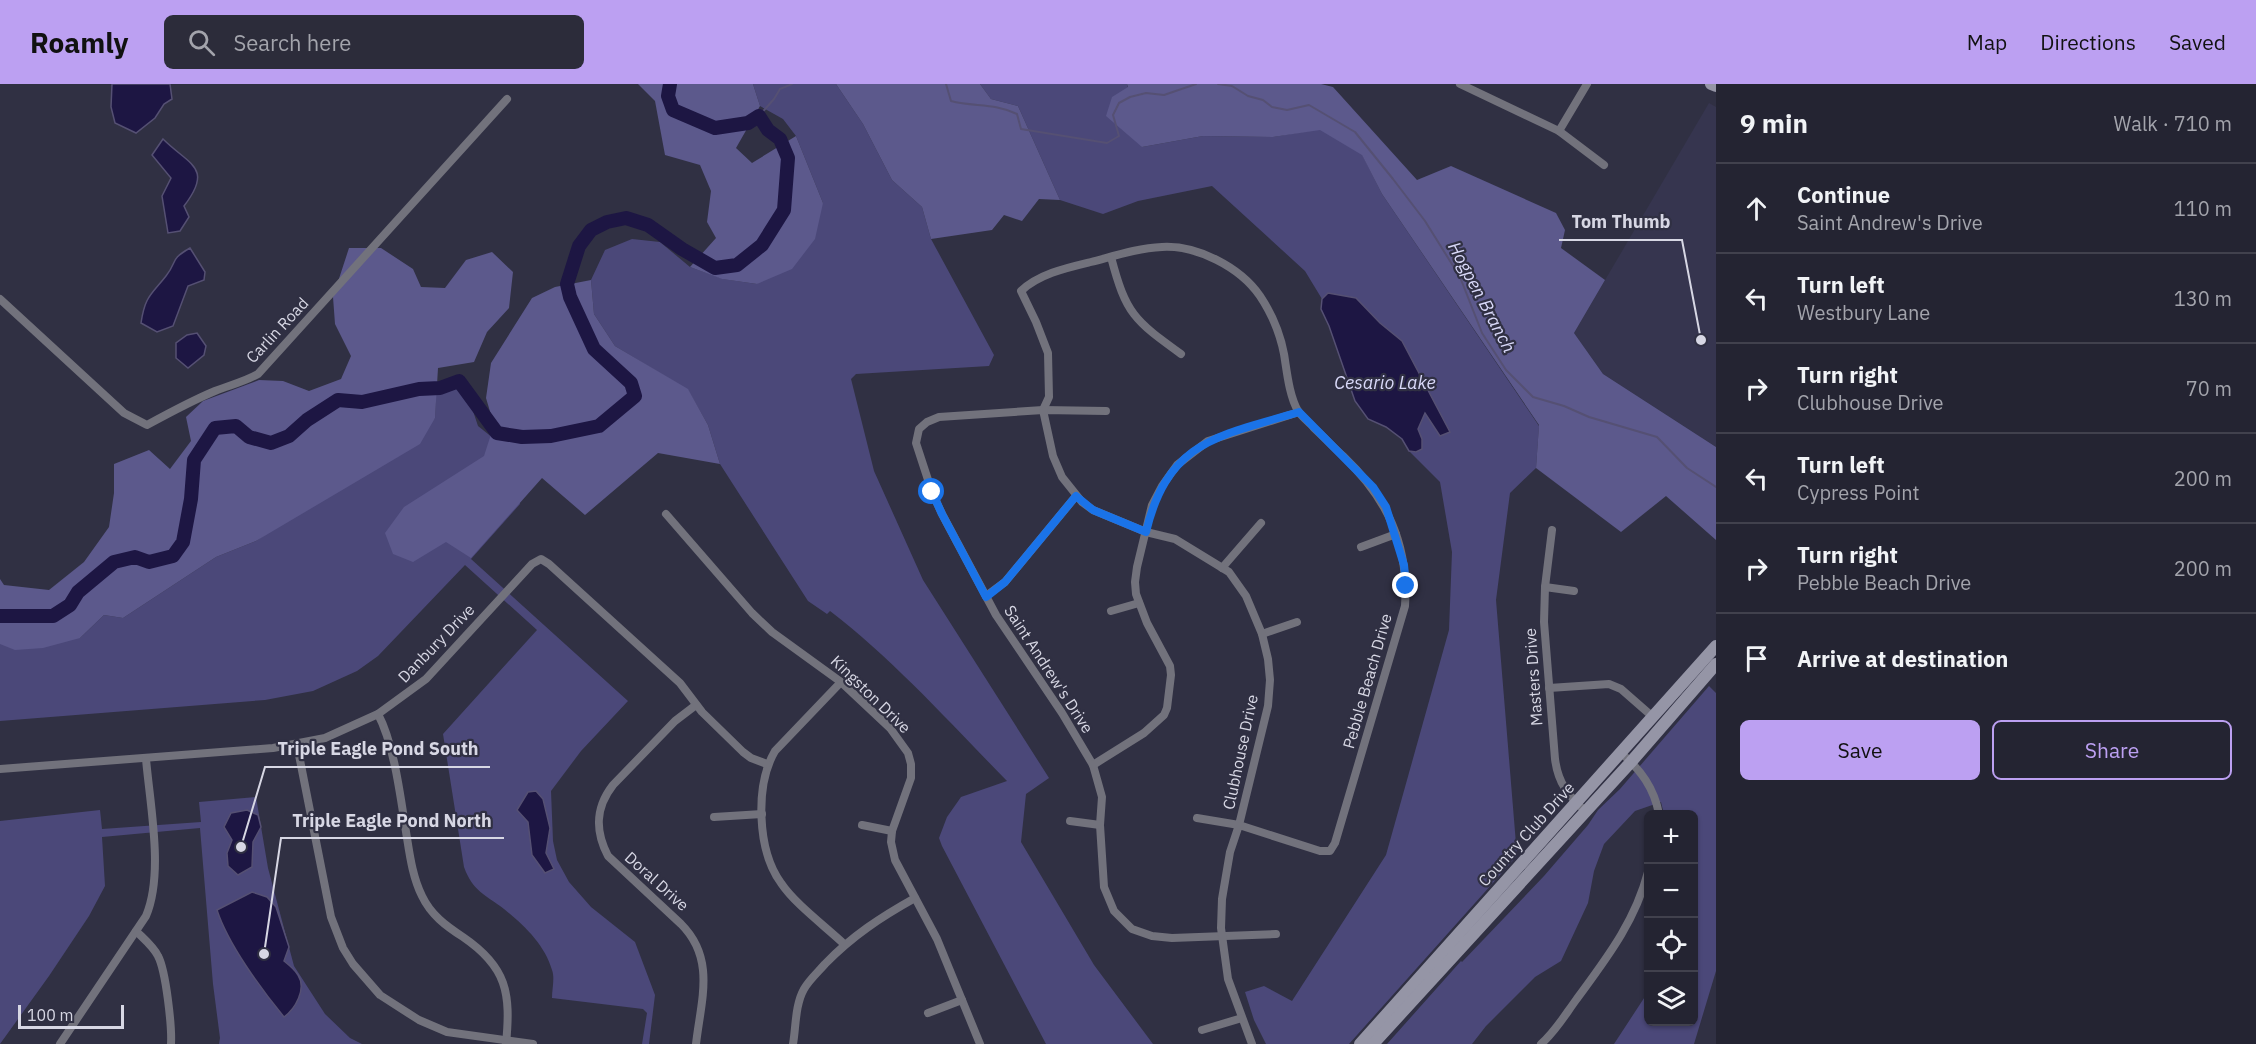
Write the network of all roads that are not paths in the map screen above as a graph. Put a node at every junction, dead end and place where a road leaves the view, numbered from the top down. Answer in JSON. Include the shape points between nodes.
{"nodes":[{"id":1,"x":1460,"y":84,"type":"edge"},
{"id":2,"x":1587,"y":84,"type":"edge"},
{"id":3,"x":1711,"y":84,"type":"edge"},
{"id":4,"x":1716,"y":86,"type":"edge"},
{"id":5,"x":507,"y":99,"type":"dead end"},
{"id":6,"x":1559,"y":130,"type":"junction"},
{"id":7,"x":1604,"y":165,"type":"dead end"},
{"id":8,"x":1111,"y":257,"type":"junction"},
{"id":9,"x":1020,"y":291,"type":"joint"},
{"id":10,"x":0,"y":299,"type":"edge"},
{"id":11,"x":1181,"y":354,"type":"dead end"},
{"id":12,"x":1043,"y":410,"type":"junction"},
{"id":13,"x":1106,"y":411,"type":"dead end"},
{"id":14,"x":1299,"y":412,"type":"junction"},
{"id":15,"x":1076,"y":496,"type":"junction"},
{"id":16,"x":666,"y":514,"type":"dead end"},
{"id":17,"x":1261,"y":523,"type":"dead end"},
{"id":18,"x":1552,"y":530,"type":"dead end"},
{"id":19,"x":1146,"y":532,"type":"junction"},
{"id":20,"x":1396,"y":534,"type":"junction"},
{"id":21,"x":1361,"y":547,"type":"dead end"},
{"id":22,"x":1222,"y":568,"type":"junction"},
{"id":23,"x":1545,"y":587,"type":"junction"},
{"id":24,"x":1574,"y":591,"type":"dead end"},
{"id":25,"x":986,"y":597,"type":"junction"},
{"id":26,"x":1140,"y":603,"type":"junction"},
{"id":27,"x":1111,"y":611,"type":"dead end"},
{"id":28,"x":1297,"y":622,"type":"dead end"},
{"id":29,"x":1262,"y":634,"type":"junction"},
{"id":30,"x":1716,"y":646,"type":"edge"},
{"id":31,"x":1716,"y":664,"type":"edge"},
{"id":32,"x":841,"y":682,"type":"junction"},
{"id":33,"x":1549,"y":688,"type":"junction"},
{"id":34,"x":696,"y":705,"type":"junction"},
{"id":35,"x":378,"y":714,"type":"junction"},
{"id":36,"x":1653,"y":717,"type":"junction"},
{"id":37,"x":297,"y":745,"type":"junction"},
{"id":38,"x":1621,"y":753,"type":"junction"},
{"id":39,"x":146,"y":759,"type":"junction"},
{"id":40,"x":1631,"y":762,"type":"junction"},
{"id":41,"x":767,"y":764,"type":"junction"},
{"id":42,"x":1093,"y":765,"type":"junction"},
{"id":43,"x":0,"y":769,"type":"edge"},
{"id":44,"x":1580,"y":807,"type":"junction"},
{"id":45,"x":1658,"y":810,"type":"edge"},
{"id":46,"x":762,"y":814,"type":"junction"},
{"id":47,"x":714,"y":817,"type":"dead end"},
{"id":48,"x":1197,"y":818,"type":"dead end"},
{"id":49,"x":1070,"y":821,"type":"dead end"},
{"id":50,"x":862,"y":825,"type":"dead end"},
{"id":51,"x":1100,"y":825,"type":"junction"},
{"id":52,"x":1239,"y":825,"type":"junction"},
{"id":53,"x":892,"y":831,"type":"junction"},
{"id":54,"x":1644,"y":887,"type":"edge"},
{"id":55,"x":915,"y":898,"type":"junction"},
{"id":56,"x":136,"y":931,"type":"junction"},
{"id":57,"x":1276,"y":934,"type":"dead end"},
{"id":58,"x":1222,"y":937,"type":"junction"},
{"id":59,"x":844,"y":944,"type":"junction"},
{"id":60,"x":962,"y":1000,"type":"junction"},
{"id":61,"x":928,"y":1013,"type":"dead end"},
{"id":62,"x":1242,"y":1018,"type":"junction"},
{"id":63,"x":1202,"y":1030,"type":"dead end"},
{"id":64,"x":506,"y":1042,"type":"edge"},
{"id":65,"x":60,"y":1044,"type":"edge"},
{"id":66,"x":171,"y":1044,"type":"edge"},
{"id":67,"x":533,"y":1044,"type":"edge"},
{"id":68,"x":696,"y":1044,"type":"edge"},
{"id":69,"x":793,"y":1044,"type":"edge"},
{"id":70,"x":980,"y":1044,"type":"edge"},
{"id":71,"x":1252,"y":1044,"type":"edge"},
{"id":72,"x":1360,"y":1044,"type":"edge"},
{"id":73,"x":1373,"y":1044,"type":"edge"},
{"id":74,"x":1541,"y":1044,"type":"edge"}],
"edges":[{"from":1,"to":6,"type":"street"},
{"from":2,"to":6,"type":"street"},
{"from":3,"to":4,"type":"main road"},
{"from":5,"to":10,"type":"street","name":"Carlin Road","via":[[258,374],[147,425],[124,413]]},
{"from":6,"to":7,"type":"street"},
{"from":8,"to":9,"type":"street","name":"Pebble Beach Drive","via":[[1031,281]]},
{"from":8,"to":11,"type":"street","via":[[1120,292],[1134,317]]},
{"from":8,"to":14,"type":"street","name":"Pebble Beach Drive","via":[[1163,246],[1208,256],[1243,278],[1259,294],[1274,320]]},
{"from":9,"to":12,"type":"street","name":"Clubhouse Drive","via":[[1048,353],[1049,397]]},
{"from":12,"to":13,"type":"street"},
{"from":12,"to":15,"type":"street","name":"Clubhouse Drive","via":[[1053,456]]},
{"from":12,"to":25,"type":"street","name":"Saint Andrew's Drive","via":[[939,417],[927,422],[917,434],[916,443],[932,492]]},
{"from":14,"to":19,"type":"street","via":[[1202,444],[1177,465],[1162,486],[1152,505]]},
{"from":14,"to":20,"type":"street","name":"Pebble Beach Drive","via":[[1373,487]]},
{"from":15,"to":19,"type":"street","name":"Clubhouse Drive","via":[[1093,510]]},
{"from":15,"to":25,"type":"street","via":[[1005,582]]},
{"from":16,"to":32,"type":"street","name":"Kingston Drive","via":[[752,613]]},
{"from":17,"to":22,"type":"street"},
{"from":18,"to":23,"type":"street","name":"Masters Drive"},
{"from":19,"to":22,"type":"street","name":"Clubhouse Drive","via":[[1175,539]]},
{"from":19,"to":26,"type":"street","via":[[1135,582]]},
{"from":20,"to":21,"type":"street"},
{"from":20,"to":52,"type":"street","name":"Pebble Beach Drive","via":[[1404,565],[1405,606],[1335,843],[1330,851],[1320,851]]},
{"from":22,"to":29,"type":"street","name":"Clubhouse Drive","via":[[1246,596]]},
{"from":23,"to":24,"type":"street"},
{"from":23,"to":33,"type":"street","name":"Masters Drive"},
{"from":25,"to":42,"type":"street","name":"Saint Andrew's Drive"},
{"from":26,"to":27,"type":"street"},
{"from":26,"to":42,"type":"street","via":[[1170,666],[1167,708],[1157,723]]},
{"from":28,"to":29,"type":"street"},
{"from":29,"to":52,"type":"street","name":"Clubhouse Drive","via":[[1270,680],[1268,706]]},
{"from":30,"to":36,"type":"main road","name":"Country Club Drive"},
{"from":31,"to":40,"type":"main road","name":"Country Club Drive"},
{"from":32,"to":41,"type":"street","via":[[785,739]]},
{"from":32,"to":53,"type":"street","name":"Kingston Drive","via":[[890,728],[908,753],[911,778]]},
{"from":33,"to":36,"type":"street","via":[[1609,684],[1621,689]]},
{"from":33,"to":44,"type":"street","name":"Masters Drive","via":[[1556,772],[1564,789]]},
{"from":34,"to":35,"type":"street","name":"Danbury Drive","via":[[680,683],[541,559],[532,564],[426,679]]},
{"from":34,"to":41,"type":"street","name":"Danbury Drive","via":[[743,752]]},
{"from":34,"to":68,"type":"street","name":"Doral Drive","via":[[675,721],[613,785],[604,796],[598,822],[601,843],[608,856],[686,928],[700,950],[704,969]]},
{"from":35,"to":37,"type":"street","name":"Danbury Drive","via":[[325,738]]},
{"from":35,"to":64,"type":"street","via":[[387,730],[411,862],[422,895],[437,918],[488,957],[500,973],[509,1011]]},
{"from":36,"to":38,"type":"main road","name":"Country Club Drive"},
{"from":37,"to":39,"type":"street","name":"Danbury Drive"},
{"from":37,"to":64,"type":"street","via":[[331,917],[353,964],[380,995],[419,1020],[447,1032]]},
{"from":38,"to":40,"type":"street"},
{"from":38,"to":44,"type":"main road","name":"Country Club Drive"},
{"from":39,"to":43,"type":"street","name":"Danbury Drive"},
{"from":39,"to":56,"type":"street","via":[[155,884],[152,902]]},
{"from":40,"to":44,"type":"main road","name":"Country Club Drive"},
{"from":40,"to":45,"type":"street","via":[[1646,778]]},
{"from":41,"to":46,"type":"street"},
{"from":42,"to":51,"type":"street","name":"Saint Andrew's Drive","via":[[1102,797]]},
{"from":44,"to":72,"type":"main road","name":"Country Club Drive"},
{"from":44,"to":73,"type":"main road","name":"Country Club Drive"},
{"from":46,"to":47,"type":"street"},
{"from":46,"to":59,"type":"street","via":[[770,862],[782,885]]},
{"from":48,"to":52,"type":"street"},
{"from":49,"to":51,"type":"street"},
{"from":50,"to":53,"type":"street"},
{"from":51,"to":58,"type":"street","name":"Saint Andrew's Drive","via":[[1104,887],[1114,911],[1132,929],[1172,938]]},
{"from":52,"to":58,"type":"street","name":"Clubhouse Drive","via":[[1222,899]]},
{"from":53,"to":55,"type":"street","name":"Kingston Drive","via":[[895,860]]},
{"from":54,"to":74,"type":"street","via":[[1615,947]]},
{"from":55,"to":59,"type":"street"},
{"from":55,"to":60,"type":"street","name":"Kingston Drive"},
{"from":56,"to":65,"type":"street"},
{"from":56,"to":66,"type":"street","via":[[151,945],[161,964]]},
{"from":57,"to":58,"type":"street","name":"Saint Andrew's Drive"},
{"from":58,"to":62,"type":"street","name":"Clubhouse Drive","via":[[1228,979]]},
{"from":59,"to":69,"type":"street","via":[[804,990]]},
{"from":60,"to":61,"type":"street"},
{"from":60,"to":70,"type":"street","name":"Kingston Drive"},
{"from":62,"to":63,"type":"street"},
{"from":62,"to":71,"type":"street","name":"Clubhouse Drive"},
{"from":64,"to":67,"type":"street"}]}
